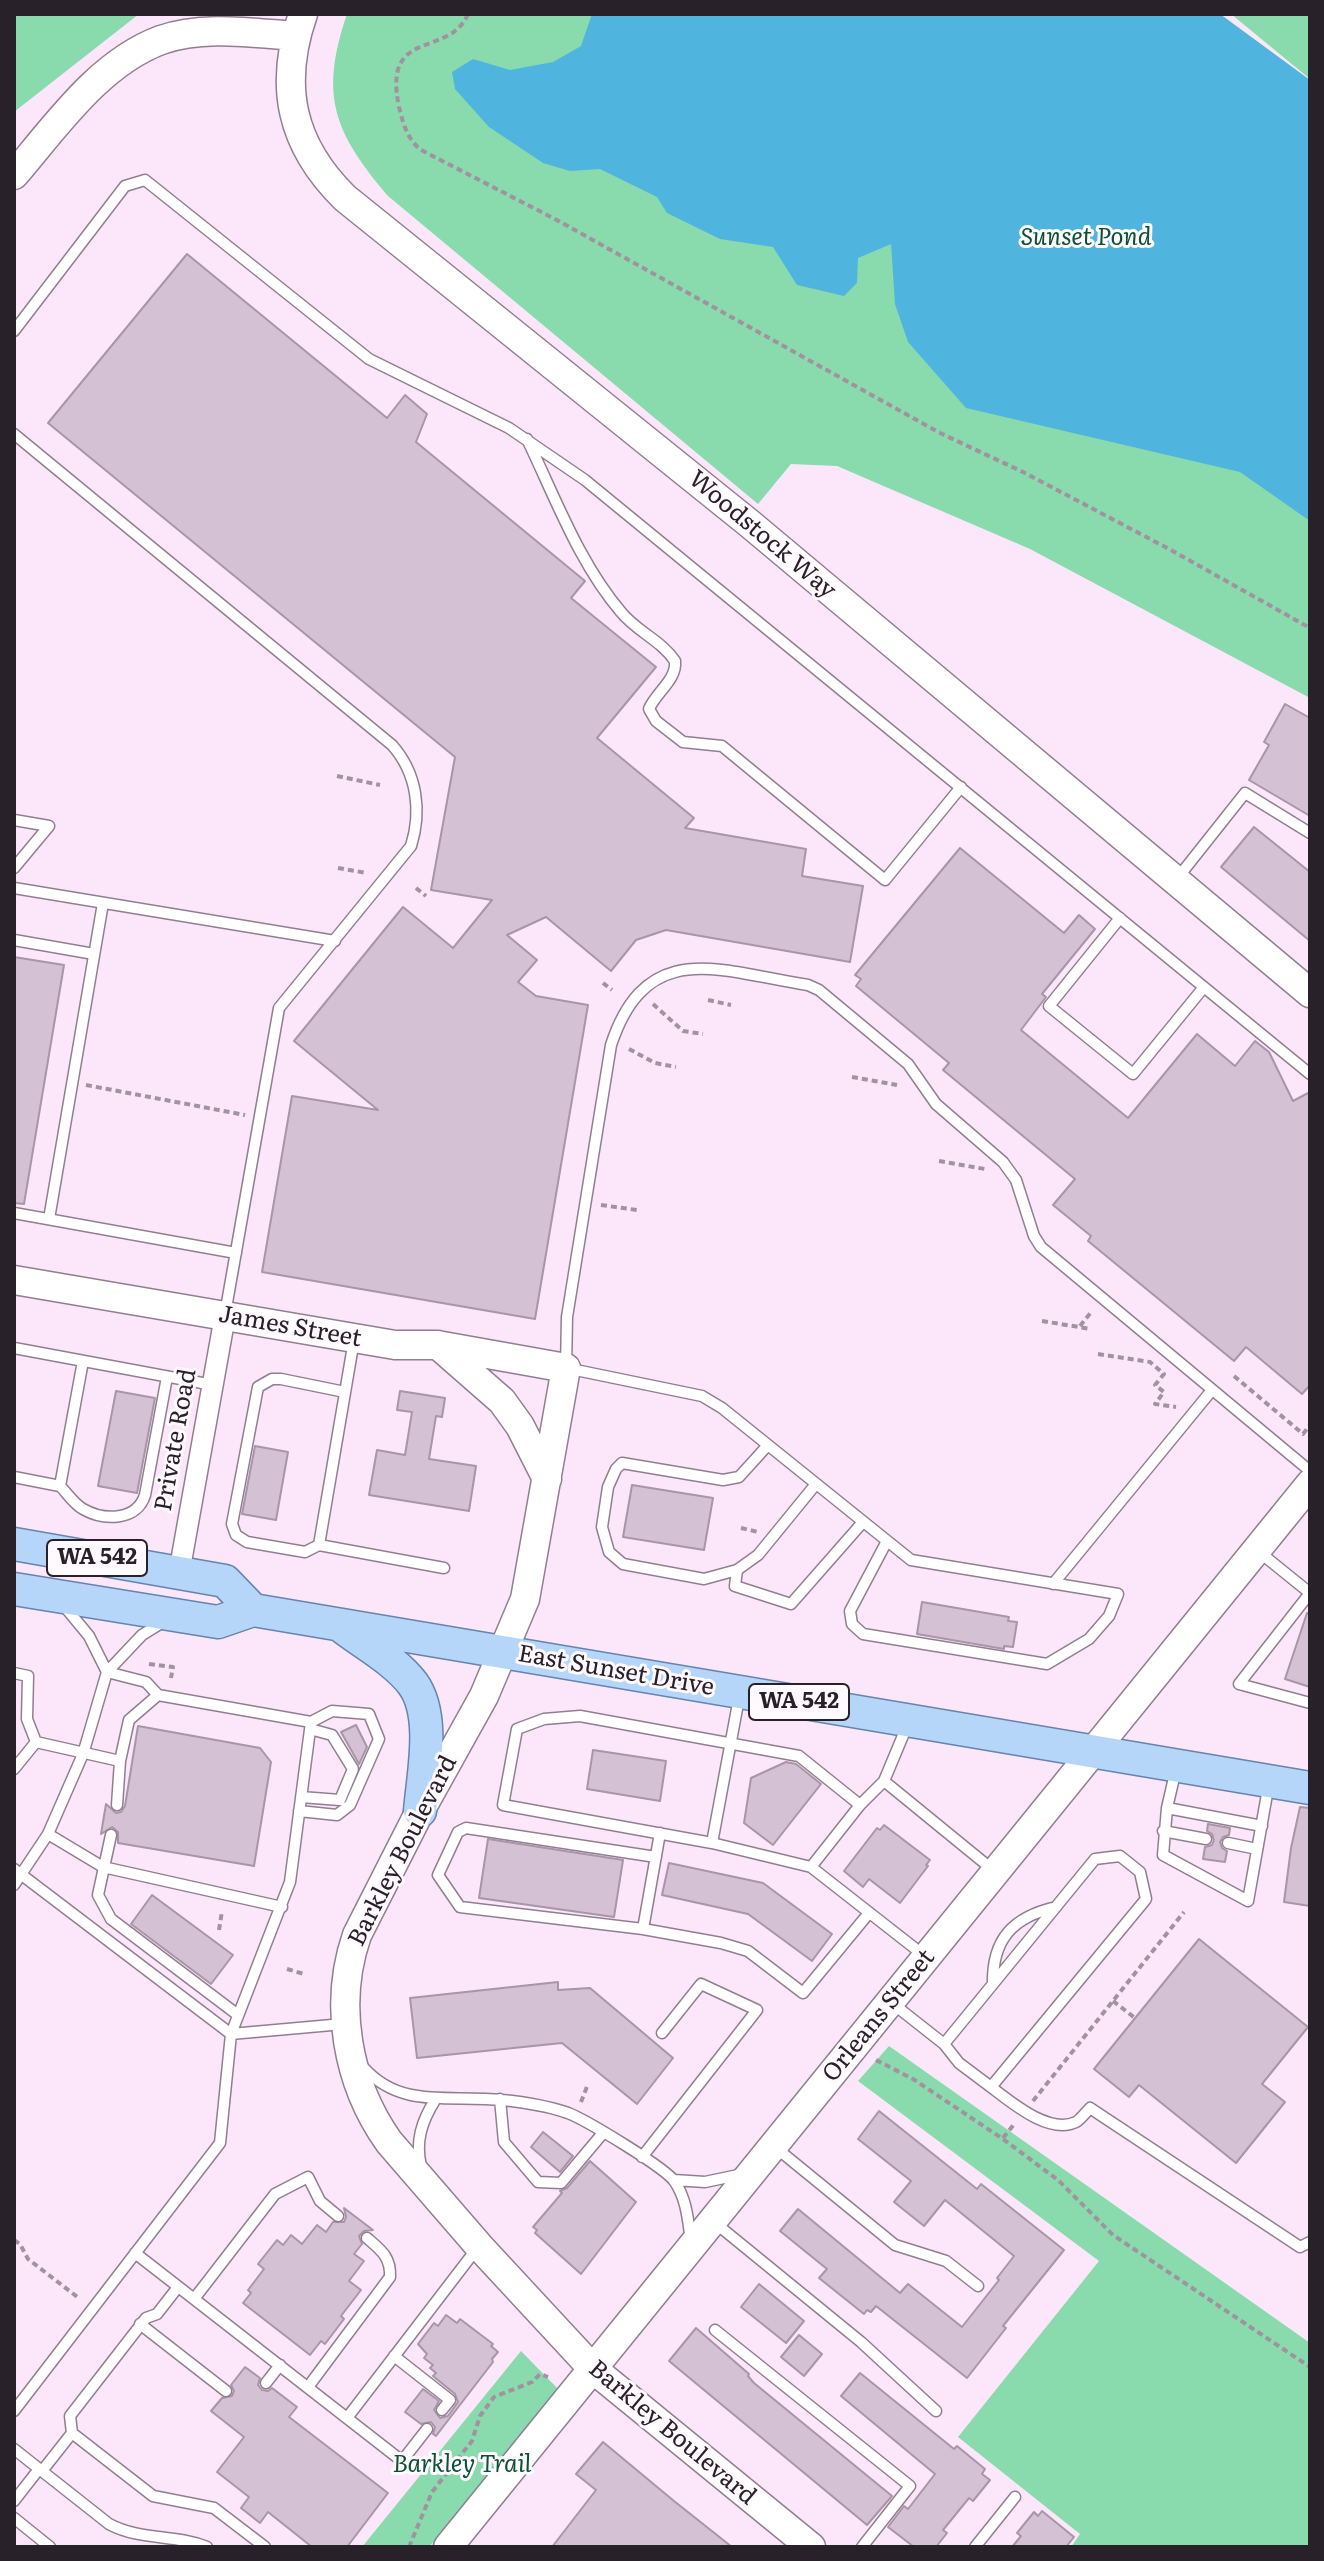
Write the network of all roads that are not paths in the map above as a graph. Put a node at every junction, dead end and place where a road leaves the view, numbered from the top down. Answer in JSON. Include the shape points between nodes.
{"nodes":[{"id":1,"x":299,"y":25,"type":"edge"},
{"id":2,"x":14,"y":175,"type":"edge"},
{"id":3,"x":14,"y":331,"type":"edge"},
{"id":4,"x":14,"y":434,"type":"edge"},
{"id":5,"x":527,"y":438,"type":"junction"},
{"id":6,"x":961,"y":787,"type":"junction"},
{"id":7,"x":14,"y":820,"type":"edge"},
{"id":8,"x":1310,"y":833,"type":"edge"},
{"id":9,"x":14,"y":868,"type":"edge"},
{"id":10,"x":1175,"y":881,"type":"junction"},
{"id":11,"x":14,"y":888,"type":"edge"},
{"id":12,"x":103,"y":903,"type":"junction"},
{"id":13,"x":1120,"y":918,"type":"junction"},
{"id":14,"x":14,"y":940,"type":"edge"},
{"id":15,"x":335,"y":941,"type":"junction"},
{"id":16,"x":94,"y":954,"type":"junction"},
{"id":17,"x":1204,"y":987,"type":"junction"},
{"id":18,"x":1310,"y":993,"type":"edge"},
{"id":19,"x":1310,"y":1074,"type":"edge"},
{"id":20,"x":14,"y":1213,"type":"edge"},
{"id":21,"x":49,"y":1219,"type":"junction"},
{"id":22,"x":236,"y":1253,"type":"junction"},
{"id":23,"x":14,"y":1280,"type":"edge"},
{"id":24,"x":225,"y":1316,"type":"junction"},
{"id":25,"x":355,"y":1338,"type":"junction"},
{"id":26,"x":437,"y":1345,"type":"junction"},
{"id":27,"x":14,"y":1348,"type":"edge"},
{"id":28,"x":83,"y":1361,"type":"junction"},
{"id":29,"x":566,"y":1368,"type":"junction"},
{"id":30,"x":167,"y":1377,"type":"junction"},
{"id":31,"x":213,"y":1385,"type":"junction"},
{"id":32,"x":1212,"y":1390,"type":"junction"},
{"id":33,"x":345,"y":1392,"type":"junction"},
{"id":34,"x":768,"y":1445,"type":"junction"},
{"id":35,"x":1310,"y":1471,"type":"edge"},
{"id":36,"x":14,"y":1477,"type":"edge"},
{"id":37,"x":547,"y":1479,"type":"junction"},
{"id":38,"x":816,"y":1484,"type":"junction"},
{"id":39,"x":1310,"y":1484,"type":"edge"},
{"id":40,"x":60,"y":1486,"type":"junction"},
{"id":41,"x":863,"y":1522,"type":"junction"},
{"id":42,"x":887,"y":1541,"type":"junction"},
{"id":43,"x":14,"y":1544,"type":"edge"},
{"id":44,"x":319,"y":1545,"type":"junction"},
{"id":45,"x":1257,"y":1550,"type":"junction"},
{"id":46,"x":444,"y":1568,"type":"dead end"},
{"id":47,"x":737,"y":1570,"type":"junction"},
{"id":48,"x":179,"y":1573,"type":"junction"},
{"id":49,"x":1053,"y":1584,"type":"junction"},
{"id":50,"x":14,"y":1589,"type":"edge"},
{"id":51,"x":1310,"y":1593,"type":"edge"},
{"id":52,"x":48,"y":1594,"type":"junction"},
{"id":53,"x":253,"y":1610,"type":"junction"},
{"id":54,"x":176,"y":1616,"type":"junction"},
{"id":55,"x":339,"y":1624,"type":"junction"},
{"id":56,"x":504,"y":1652,"type":"junction"},
{"id":57,"x":107,"y":1672,"type":"junction"},
{"id":58,"x":14,"y":1673,"type":"edge"},
{"id":59,"x":740,"y":1692,"type":"junction"},
{"id":60,"x":158,"y":1695,"type":"junction"},
{"id":61,"x":1310,"y":1703,"type":"edge"},
{"id":62,"x":909,"y":1720,"type":"junction"},
{"id":63,"x":311,"y":1725,"type":"junction"},
{"id":64,"x":36,"y":1742,"type":"junction"},
{"id":65,"x":730,"y":1742,"type":"junction"},
{"id":66,"x":1094,"y":1750,"type":"junction"},
{"id":67,"x":83,"y":1754,"type":"junction"},
{"id":68,"x":120,"y":1761,"type":"junction"},
{"id":69,"x":1177,"y":1767,"type":"junction"},
{"id":70,"x":14,"y":1769,"type":"edge"},
{"id":71,"x":884,"y":1781,"type":"junction"},
{"id":72,"x":1270,"y":1781,"type":"junction"},
{"id":73,"x":1310,"y":1788,"type":"edge"},
{"id":74,"x":301,"y":1797,"type":"junction"},
{"id":75,"x":117,"y":1805,"type":"dead end"},
{"id":76,"x":860,"y":1805,"type":"junction"},
{"id":77,"x":1167,"y":1808,"type":"junction"},
{"id":78,"x":299,"y":1811,"type":"junction"},
{"id":79,"x":420,"y":1811,"type":"junction"},
{"id":80,"x":1262,"y":1826,"type":"junction"},
{"id":81,"x":1163,"y":1831,"type":"junction"},
{"id":82,"x":660,"y":1833,"type":"junction"},
{"id":83,"x":48,"y":1834,"type":"junction"},
{"id":84,"x":111,"y":1835,"type":"dead end"},
{"id":85,"x":1206,"y":1839,"type":"dead end"},
{"id":86,"x":712,"y":1843,"type":"junction"},
{"id":87,"x":1228,"y":1843,"type":"dead end"},
{"id":88,"x":1257,"y":1849,"type":"junction"},
{"id":89,"x":656,"y":1857,"type":"junction"},
{"id":90,"x":103,"y":1867,"type":"junction"},
{"id":91,"x":811,"y":1867,"type":"junction"},
{"id":92,"x":18,"y":1872,"type":"edge"},
{"id":93,"x":996,"y":1872,"type":"junction"},
{"id":94,"x":14,"y":1885,"type":"edge"},
{"id":95,"x":282,"y":1907,"type":"junction"},
{"id":96,"x":1056,"y":1907,"type":"junction"},
{"id":97,"x":869,"y":1913,"type":"junction"},
{"id":98,"x":643,"y":1929,"type":"junction"},
{"id":99,"x":927,"y":1957,"type":"junction"},
{"id":100,"x":993,"y":1984,"type":"junction"},
{"id":101,"x":890,"y":2002,"type":"junction"},
{"id":102,"x":238,"y":2015,"type":"junction"},
{"id":103,"x":345,"y":2024,"type":"junction"},
{"id":104,"x":662,"y":2033,"type":"dead end"},
{"id":105,"x":231,"y":2034,"type":"junction"},
{"id":106,"x":944,"y":2044,"type":"junction"},
{"id":107,"x":349,"y":2052,"type":"junction"},
{"id":108,"x":991,"y":2087,"type":"junction"},
{"id":109,"x":500,"y":2099,"type":"junction"},
{"id":110,"x":435,"y":2100,"type":"junction"},
{"id":111,"x":603,"y":2133,"type":"junction"},
{"id":112,"x":773,"y":2146,"type":"junction"},
{"id":113,"x":642,"y":2157,"type":"junction"},
{"id":114,"x":752,"y":2172,"type":"junction"},
{"id":115,"x":674,"y":2180,"type":"junction"},
{"id":116,"x":426,"y":2185,"type":"junction"},
{"id":117,"x":338,"y":2216,"type":"dead end"},
{"id":118,"x":713,"y":2221,"type":"junction"},
{"id":119,"x":367,"y":2238,"type":"dead end"},
{"id":120,"x":1310,"y":2242,"type":"edge"},
{"id":121,"x":479,"y":2246,"type":"junction"},
{"id":122,"x":692,"y":2247,"type":"junction"},
{"id":123,"x":135,"y":2253,"type":"junction"},
{"id":124,"x":978,"y":2286,"type":"dead end"},
{"id":125,"x":178,"y":2287,"type":"junction"},
{"id":126,"x":194,"y":2299,"type":"junction"},
{"id":127,"x":140,"y":2324,"type":"junction"},
{"id":128,"x":715,"y":2330,"type":"dead end"},
{"id":129,"x":394,"y":2356,"type":"junction"},
{"id":130,"x":280,"y":2365,"type":"junction"},
{"id":131,"x":593,"y":2369,"type":"junction"},
{"id":132,"x":266,"y":2383,"type":"dead end"},
{"id":133,"x":308,"y":2387,"type":"junction"},
{"id":134,"x":226,"y":2391,"type":"dead end"},
{"id":135,"x":442,"y":2410,"type":"dead end"},
{"id":136,"x":14,"y":2411,"type":"edge"},
{"id":137,"x":936,"y":2411,"type":"dead end"},
{"id":138,"x":347,"y":2418,"type":"junction"},
{"id":139,"x":427,"y":2429,"type":"dead end"},
{"id":140,"x":72,"y":2433,"type":"junction"},
{"id":141,"x":14,"y":2449,"type":"edge"},
{"id":142,"x":41,"y":2470,"type":"junction"},
{"id":143,"x":1015,"y":2497,"type":"dead end"},
{"id":144,"x":14,"y":2501,"type":"edge"},
{"id":145,"x":14,"y":2518,"type":"edge"},
{"id":146,"x":190,"y":2544,"type":"edge"},
{"id":147,"x":50,"y":2547,"type":"edge"},
{"id":148,"x":207,"y":2547,"type":"edge"},
{"id":149,"x":265,"y":2547,"type":"edge"},
{"id":150,"x":448,"y":2547,"type":"edge"},
{"id":151,"x":811,"y":2547,"type":"edge"},
{"id":152,"x":862,"y":2547,"type":"edge"},
{"id":153,"x":975,"y":2547,"type":"edge"}],
"edges":[{"from":1,"to":2,"type":"main road","via":[[196,33],[163,39],[127,56],[95,83]]},
{"from":1,"to":10,"type":"main road","name":"Woodstock Way","via":[[291,91],[297,125],[311,158],[345,198],[750,524]]},
{"from":3,"to":5,"type":"lane","via":[[125,186],[145,180],[369,359]]},
{"from":4,"to":15,"type":"lane","via":[[399,753],[417,803],[411,846]]},
{"from":5,"to":6,"type":"lane","via":[[636,520]]},
{"from":5,"to":6,"type":"lane","via":[[582,552],[622,613],[675,661],[674,675],[649,709],[683,742],[722,746],[885,880]]},
{"from":6,"to":13,"type":"lane"},
{"from":7,"to":9,"type":"lane","via":[[49,826]]},
{"from":8,"to":10,"type":"lane","via":[[1245,793]]},
{"from":10,"to":18,"type":"main road","name":"Woodstock Way"},
{"from":11,"to":12,"type":"lane"},
{"from":12,"to":15,"type":"lane"},
{"from":12,"to":16,"type":"lane"},
{"from":13,"to":17,"type":"lane"},
{"from":13,"to":17,"type":"lane","via":[[1049,1006],[1133,1074]]},
{"from":14,"to":16,"type":"lane"},
{"from":15,"to":22,"type":"lane","via":[[279,1008]]},
{"from":16,"to":21,"type":"lane"},
{"from":17,"to":19,"type":"lane"},
{"from":20,"to":21,"type":"lane"},
{"from":21,"to":22,"type":"lane"},
{"from":22,"to":24,"type":"lane"},
{"from":23,"to":24,"type":"main road","name":"James Street"},
{"from":24,"to":25,"type":"main road","name":"James Street"},
{"from":24,"to":31,"type":"street","name":"Private Road"},
{"from":25,"to":26,"type":"main road","name":"James Street"},
{"from":25,"to":33,"type":"lane"},
{"from":26,"to":29,"type":"main road","name":"James Street"},
{"from":26,"to":37,"type":"main road","via":[[502,1401]]},
{"from":27,"to":28,"type":"lane"},
{"from":28,"to":30,"type":"lane"},
{"from":28,"to":40,"type":"lane"},
{"from":29,"to":32,"type":"lane","via":[[567,1317],[611,1045],[624,1011],[639,992],[663,975],[692,967],[819,990],[908,1064],[934,1102],[1007,1166],[1041,1247]]},
{"from":29,"to":34,"type":"lane","via":[[702,1396]]},
{"from":29,"to":37,"type":"main road","name":"Barkley Boulevard"},
{"from":30,"to":31,"type":"lane"},
{"from":30,"to":40,"type":"lane","via":[[139,1507],[120,1517],[93,1513],[79,1507]]},
{"from":31,"to":48,"type":"street","name":"Private Road"},
{"from":32,"to":35,"type":"lane"},
{"from":32,"to":49,"type":"lane"},
{"from":33,"to":44,"type":"lane"},
{"from":33,"to":44,"type":"lane","via":[[281,1379],[258,1387],[234,1510],[233,1530],[247,1542],[305,1552]]},
{"from":34,"to":38,"type":"lane"},
{"from":34,"to":47,"type":"lane","via":[[739,1477],[723,1480],[622,1463],[608,1487],[602,1527],[609,1552],[623,1564],[704,1579]]},
{"from":36,"to":40,"type":"lane"},
{"from":37,"to":56,"type":"main road","name":"Barkley Boulevard","via":[[525,1599]]},
{"from":38,"to":41,"type":"lane"},
{"from":38,"to":47,"type":"lane","via":[[758,1555]]},
{"from":39,"to":45,"type":"main road","name":"Orleans Street"},
{"from":41,"to":42,"type":"lane"},
{"from":41,"to":47,"type":"lane","via":[[791,1604],[735,1586]]},
{"from":42,"to":49,"type":"lane","via":[[911,1560]]},
{"from":42,"to":49,"type":"lane","via":[[850,1611],[852,1624],[863,1634],[1047,1664],[1089,1639],[1109,1616],[1118,1594]]},
{"from":43,"to":48,"type":"main road","number":"WA 542"},
{"from":44,"to":46,"type":"lane"},
{"from":45,"to":51,"type":"lane"},
{"from":45,"to":66,"type":"main road","name":"Orleans Street"},
{"from":48,"to":53,"type":"main road","number":"WA 542","via":[[225,1581]]},
{"from":50,"to":52,"type":"main road","name":"East Sunset Drive","number":"WA 542"},
{"from":51,"to":61,"type":"lane","via":[[1239,1684]]},
{"from":52,"to":54,"type":"main road","name":"East Sunset Drive","number":"WA 542"},
{"from":52,"to":57,"type":"lane","via":[[81,1624]]},
{"from":53,"to":54,"type":"main road","name":"East Sunset Drive","number":"WA 542","via":[[218,1622]]},
{"from":53,"to":55,"type":"main road","name":"East Sunset Drive","number":"WA 542"},
{"from":54,"to":57,"type":"lane","via":[[142,1635]]},
{"from":55,"to":56,"type":"main road","name":"East Sunset Drive","number":"WA 542"},
{"from":55,"to":79,"type":"main road","via":[[418,1692],[427,1725]]},
{"from":56,"to":59,"type":"main road","name":"East Sunset Drive","number":"WA 542"},
{"from":56,"to":79,"type":"main road","name":"Barkley Boulevard"},
{"from":57,"to":60,"type":"lane","via":[[146,1682]]},
{"from":57,"to":67,"type":"lane"},
{"from":58,"to":64,"type":"lane","via":[[28,1676],[27,1719]]},
{"from":59,"to":62,"type":"main road","name":"East Sunset Drive","number":"WA 542"},
{"from":59,"to":65,"type":"lane"},
{"from":60,"to":63,"type":"lane"},
{"from":60,"to":68,"type":"lane","via":[[129,1720]]},
{"from":62,"to":66,"type":"main road","name":"East Sunset Drive","number":"WA 542"},
{"from":62,"to":71,"type":"lane"},
{"from":63,"to":74,"type":"lane"},
{"from":63,"to":74,"type":"lane","via":[[332,1735],[353,1769],[340,1800]]},
{"from":63,"to":78,"type":"lane","via":[[332,1711],[369,1714],[379,1739],[350,1805],[337,1815]]},
{"from":64,"to":67,"type":"lane"},
{"from":64,"to":70,"type":"lane"},
{"from":65,"to":76,"type":"lane","via":[[799,1756]]},
{"from":65,"to":82,"type":"lane","via":[[580,1716],[544,1719],[517,1729],[503,1805]]},
{"from":65,"to":86,"type":"lane"},
{"from":66,"to":69,"type":"main road","name":"East Sunset Drive","number":"WA 542"},
{"from":66,"to":93,"type":"main road","name":"Orleans Street"},
{"from":67,"to":68,"type":"lane"},
{"from":67,"to":83,"type":"lane"},
{"from":68,"to":75,"type":"lane"},
{"from":69,"to":72,"type":"main road","name":"East Sunset Drive","number":"WA 542"},
{"from":69,"to":77,"type":"lane"},
{"from":71,"to":76,"type":"lane"},
{"from":71,"to":93,"type":"lane"},
{"from":72,"to":73,"type":"main road","name":"East Sunset Drive","number":"WA 542"},
{"from":72,"to":80,"type":"lane"},
{"from":74,"to":78,"type":"lane"},
{"from":76,"to":91,"type":"lane"},
{"from":77,"to":80,"type":"lane"},
{"from":77,"to":81,"type":"lane"},
{"from":78,"to":95,"type":"lane"},
{"from":79,"to":103,"type":"main road","name":"Barkley Boulevard","via":[[357,1935],[347,1973]]},
{"from":80,"to":88,"type":"lane"},
{"from":81,"to":85,"type":"lane"},
{"from":81,"to":88,"type":"lane","via":[[1163,1855],[1248,1901]]},
{"from":82,"to":86,"type":"lane"},
{"from":82,"to":89,"type":"lane"},
{"from":83,"to":90,"type":"lane"},
{"from":83,"to":92,"type":"lane"},
{"from":84,"to":90,"type":"lane"},
{"from":86,"to":91,"type":"lane"},
{"from":87,"to":88,"type":"lane"},
{"from":89,"to":98,"type":"lane"},
{"from":89,"to":98,"type":"lane","via":[[466,1828],[458,1832],[438,1875],[460,1907]]},
{"from":90,"to":95,"type":"lane"},
{"from":90,"to":102,"type":"lane","via":[[98,1895],[111,1919]]},
{"from":91,"to":97,"type":"lane"},
{"from":92,"to":94,"type":"lane"},
{"from":92,"to":105,"type":"lane"},
{"from":93,"to":99,"type":"main road","name":"Orleans Street"},
{"from":95,"to":102,"type":"lane"},
{"from":96,"to":100,"type":"lane"},
{"from":96,"to":100,"type":"lane","via":[[1022,1919],[1000,1941]]},
{"from":96,"to":108,"type":"lane","via":[[1095,1859],[1120,1856],[1140,1872],[1146,1899]]},
{"from":97,"to":98,"type":"lane","via":[[803,1993],[748,1951]]},
{"from":97,"to":99,"type":"lane"},
{"from":99,"to":101,"type":"main road","name":"Orleans Street"},
{"from":100,"to":106,"type":"lane"},
{"from":101,"to":106,"type":"lane"},
{"from":101,"to":112,"type":"main road","name":"Orleans Street"},
{"from":102,"to":105,"type":"lane"},
{"from":103,"to":105,"type":"lane"},
{"from":103,"to":107,"type":"main road","name":"Barkley Boulevard"},
{"from":104,"to":113,"type":"lane","via":[[701,1984],[757,2010]]},
{"from":105,"to":123,"type":"lane","via":[[220,2143]]},
{"from":106,"to":108,"type":"lane"},
{"from":107,"to":110,"type":"lane","via":[[392,2089]]},
{"from":107,"to":116,"type":"main road","name":"Barkley Boulevard","via":[[376,2123]]},
{"from":108,"to":120,"type":"lane","via":[[1037,2119],[1055,2124],[1076,2122],[1090,2108],[1300,2247]]},
{"from":109,"to":110,"type":"lane"},
{"from":109,"to":111,"type":"lane","via":[[568,2113]]},
{"from":109,"to":111,"type":"lane","via":[[504,2142],[538,2182],[561,2183]]},
{"from":110,"to":116,"type":"lane","via":[[419,2135]]},
{"from":111,"to":113,"type":"lane"},
{"from":112,"to":114,"type":"main road","name":"Orleans Street"},
{"from":112,"to":124,"type":"lane","via":[[895,2245],[946,2261]]},
{"from":113,"to":115,"type":"lane"},
{"from":114,"to":115,"type":"lane","via":[[705,2182]]},
{"from":114,"to":118,"type":"main road","name":"Orleans Street"},
{"from":115,"to":122,"type":"lane","via":[[686,2204]]},
{"from":116,"to":121,"type":"main road","name":"Barkley Boulevard"},
{"from":117,"to":126,"type":"lane","via":[[320,2201],[308,2177],[275,2194]]},
{"from":118,"to":122,"type":"main road","name":"Orleans Street"},
{"from":118,"to":137,"type":"lane"},
{"from":119,"to":133,"type":"lane","via":[[384,2252],[391,2264],[390,2277]]},
{"from":121,"to":129,"type":"lane"},
{"from":121,"to":131,"type":"main road","name":"Barkley Boulevard"},
{"from":122,"to":131,"type":"main road","name":"Orleans Street"},
{"from":123,"to":125,"type":"lane"},
{"from":123,"to":136,"type":"lane"},
{"from":125,"to":126,"type":"lane"},
{"from":125,"to":127,"type":"lane","via":[[157,2314]]},
{"from":126,"to":130,"type":"lane"},
{"from":127,"to":134,"type":"lane"},
{"from":127,"to":140,"type":"lane","via":[[70,2416]]},
{"from":128,"to":152,"type":"lane","via":[[910,2486]]},
{"from":129,"to":135,"type":"lane","via":[[450,2400]]},
{"from":129,"to":138,"type":"lane"},
{"from":130,"to":132,"type":"lane"},
{"from":130,"to":133,"type":"lane"},
{"from":131,"to":150,"type":"main road","name":"Orleans Street"},
{"from":131,"to":151,"type":"main road","name":"Barkley Boulevard"},
{"from":133,"to":138,"type":"lane"},
{"from":138,"to":139,"type":"lane","via":[[402,2461]]},
{"from":140,"to":142,"type":"lane"},
{"from":140,"to":149,"type":"lane","via":[[153,2496],[214,2508]]},
{"from":141,"to":142,"type":"lane"},
{"from":142,"to":144,"type":"lane"},
{"from":142,"to":146,"type":"lane","via":[[125,2533]]},
{"from":143,"to":153,"type":"lane"},
{"from":145,"to":147,"type":"lane"},
{"from":146,"to":148,"type":"lane"}]}
